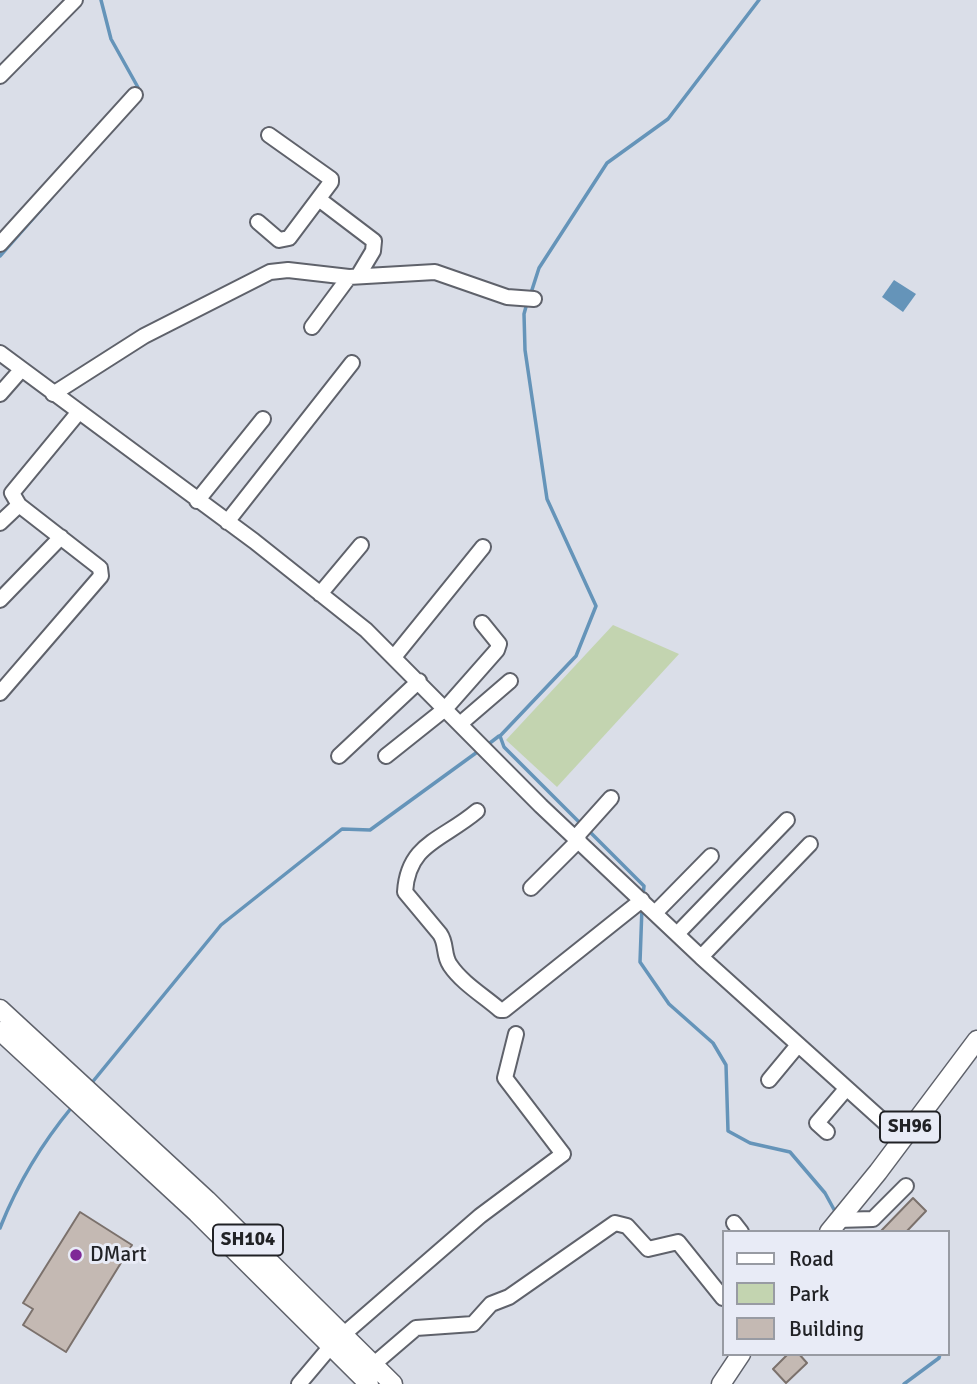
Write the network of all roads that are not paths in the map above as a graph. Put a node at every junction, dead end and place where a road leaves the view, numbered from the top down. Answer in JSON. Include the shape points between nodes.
{"nodes":[{"id":1,"x":75,"y":0,"type":"edge"},
{"id":2,"x":0,"y":76,"type":"edge"},
{"id":3,"x":135,"y":95,"type":"dead end"},
{"id":4,"x":269,"y":135,"type":"dead end"},
{"id":5,"x":320,"y":200,"type":"junction"},
{"id":6,"x":258,"y":222,"type":"dead end"},
{"id":7,"x":0,"y":244,"type":"edge"},
{"id":8,"x":354,"y":277,"type":"junction"},
{"id":9,"x":534,"y":299,"type":"dead end"},
{"id":10,"x":312,"y":327,"type":"dead end"},
{"id":11,"x":0,"y":353,"type":"edge"},
{"id":12,"x":352,"y":363,"type":"dead end"},
{"id":13,"x":21,"y":370,"type":"junction"},
{"id":14,"x":0,"y":394,"type":"edge"},
{"id":15,"x":53,"y":394,"type":"junction"},
{"id":16,"x":78,"y":413,"type":"junction"},
{"id":17,"x":262,"y":418,"type":"dead end"},
{"id":18,"x":197,"y":501,"type":"junction"},
{"id":19,"x":19,"y":505,"type":"junction"},
{"id":20,"x":227,"y":522,"type":"junction"},
{"id":21,"x":0,"y":523,"type":"edge"},
{"id":22,"x":61,"y":537,"type":"junction"},
{"id":23,"x":361,"y":545,"type":"dead end"},
{"id":24,"x":483,"y":547,"type":"dead end"},
{"id":25,"x":320,"y":594,"type":"junction"},
{"id":26,"x":0,"y":600,"type":"edge"},
{"id":27,"x":482,"y":623,"type":"dead end"},
{"id":28,"x":394,"y":657,"type":"junction"},
{"id":29,"x":419,"y":681,"type":"junction"},
{"id":30,"x":510,"y":681,"type":"dead end"},
{"id":31,"x":0,"y":693,"type":"edge"},
{"id":32,"x":445,"y":709,"type":"junction"},
{"id":33,"x":460,"y":724,"type":"junction"},
{"id":34,"x":339,"y":756,"type":"dead end"},
{"id":35,"x":386,"y":756,"type":"dead end"},
{"id":36,"x":611,"y":799,"type":"dead end"},
{"id":37,"x":477,"y":811,"type":"dead end"},
{"id":38,"x":787,"y":820,"type":"dead end"},
{"id":39,"x":578,"y":839,"type":"junction"},
{"id":40,"x":810,"y":844,"type":"dead end"},
{"id":41,"x":711,"y":856,"type":"dead end"},
{"id":42,"x":531,"y":888,"type":"dead end"},
{"id":43,"x":648,"y":906,"type":"junction"},
{"id":44,"x":677,"y":934,"type":"junction"},
{"id":45,"x":701,"y":957,"type":"junction"},
{"id":46,"x":0,"y":1009,"type":"edge"},
{"id":47,"x":0,"y":1031,"type":"edge"},
{"id":48,"x":516,"y":1034,"type":"dead end"},
{"id":49,"x":977,"y":1040,"type":"edge"},
{"id":50,"x":798,"y":1045,"type":"junction"},
{"id":51,"x":64,"y":1079,"type":"junction"},
{"id":52,"x":769,"y":1080,"type":"dead end"},
{"id":53,"x":846,"y":1088,"type":"junction"},
{"id":54,"x":827,"y":1132,"type":"dead end"},
{"id":55,"x":902,"y":1138,"type":"junction"},
{"id":56,"x":906,"y":1186,"type":"dead end"},
{"id":57,"x":836,"y":1221,"type":"edge"},
{"id":58,"x":722,"y":1297,"type":"edge"},
{"id":59,"x":337,"y":1340,"type":"junction"},
{"id":60,"x":740,"y":1356,"type":"edge"},
{"id":61,"x":374,"y":1364,"type":"junction"},
{"id":62,"x":299,"y":1384,"type":"edge"},
{"id":63,"x":369,"y":1384,"type":"edge"},
{"id":64,"x":393,"y":1384,"type":"edge"},
{"id":65,"x":721,"y":1384,"type":"edge"}],
"edges":[{"from":1,"to":2,"type":"street"},
{"from":3,"to":7,"type":"street"},
{"from":4,"to":5,"type":"street","via":[[331,179]]},
{"from":5,"to":6,"type":"street","via":[[284,240]]},
{"from":5,"to":8,"type":"street","via":[[374,241],[373,251]]},
{"from":8,"to":9,"type":"street","via":[[435,272],[507,298]]},
{"from":8,"to":10,"type":"street"},
{"from":8,"to":15,"type":"street","via":[[270,272],[144,336]]},
{"from":11,"to":13,"type":"street"},
{"from":12,"to":20,"type":"street"},
{"from":13,"to":14,"type":"street"},
{"from":13,"to":15,"type":"street"},
{"from":15,"to":16,"type":"street"},
{"from":16,"to":18,"type":"street"},
{"from":16,"to":19,"type":"street","via":[[12,493]]},
{"from":17,"to":18,"type":"street"},
{"from":18,"to":20,"type":"street"},
{"from":19,"to":21,"type":"street"},
{"from":19,"to":22,"type":"street"},
{"from":20,"to":25,"type":"street"},
{"from":22,"to":26,"type":"street"},
{"from":22,"to":31,"type":"street","via":[[100,568],[101,576]]},
{"from":23,"to":25,"type":"street"},
{"from":24,"to":28,"type":"street"},
{"from":25,"to":28,"type":"street"},
{"from":27,"to":32,"type":"street","via":[[497,638],[497,650]]},
{"from":28,"to":29,"type":"street"},
{"from":29,"to":32,"type":"street"},
{"from":29,"to":34,"type":"street"},
{"from":30,"to":33,"type":"street"},
{"from":32,"to":33,"type":"street"},
{"from":32,"to":35,"type":"street"},
{"from":33,"to":39,"type":"street"},
{"from":36,"to":39,"type":"street"},
{"from":37,"to":43,"type":"street","via":[[419,851],[409,863],[405,892],[444,940],[450,966],[500,1010]]},
{"from":38,"to":44,"type":"street"},
{"from":39,"to":42,"type":"street"},
{"from":39,"to":43,"type":"street"},
{"from":40,"to":45,"type":"street"},
{"from":41,"to":43,"type":"street"},
{"from":43,"to":44,"type":"street"},
{"from":44,"to":45,"type":"street"},
{"from":45,"to":50,"type":"street"},
{"from":46,"to":51,"type":"main road","number":"SH104"},
{"from":47,"to":51,"type":"main road","number":"SH104"},
{"from":48,"to":59,"type":"street","via":[[505,1078],[563,1154],[480,1216]]},
{"from":49,"to":55,"type":"main road","number":"SH96"},
{"from":50,"to":52,"type":"street"},
{"from":50,"to":53,"type":"street"},
{"from":51,"to":59,"type":"main road","number":"SH104"},
{"from":53,"to":54,"type":"street","via":[[817,1123]]},
{"from":53,"to":55,"type":"street"},
{"from":55,"to":57,"type":"main road","number":"SH96"},
{"from":56,"to":57,"type":"street","via":[[878,1216]]},
{"from":58,"to":61,"type":"street","via":[[678,1242],[648,1249],[627,1226],[615,1223],[509,1297],[491,1304],[473,1324],[416,1328]]},
{"from":59,"to":61,"type":"main road","number":"SH104"},
{"from":59,"to":62,"type":"street"},
{"from":59,"to":63,"type":"main road","number":"SH104"},
{"from":60,"to":65,"type":"main road"},
{"from":61,"to":64,"type":"main road","number":"SH104"}]}
